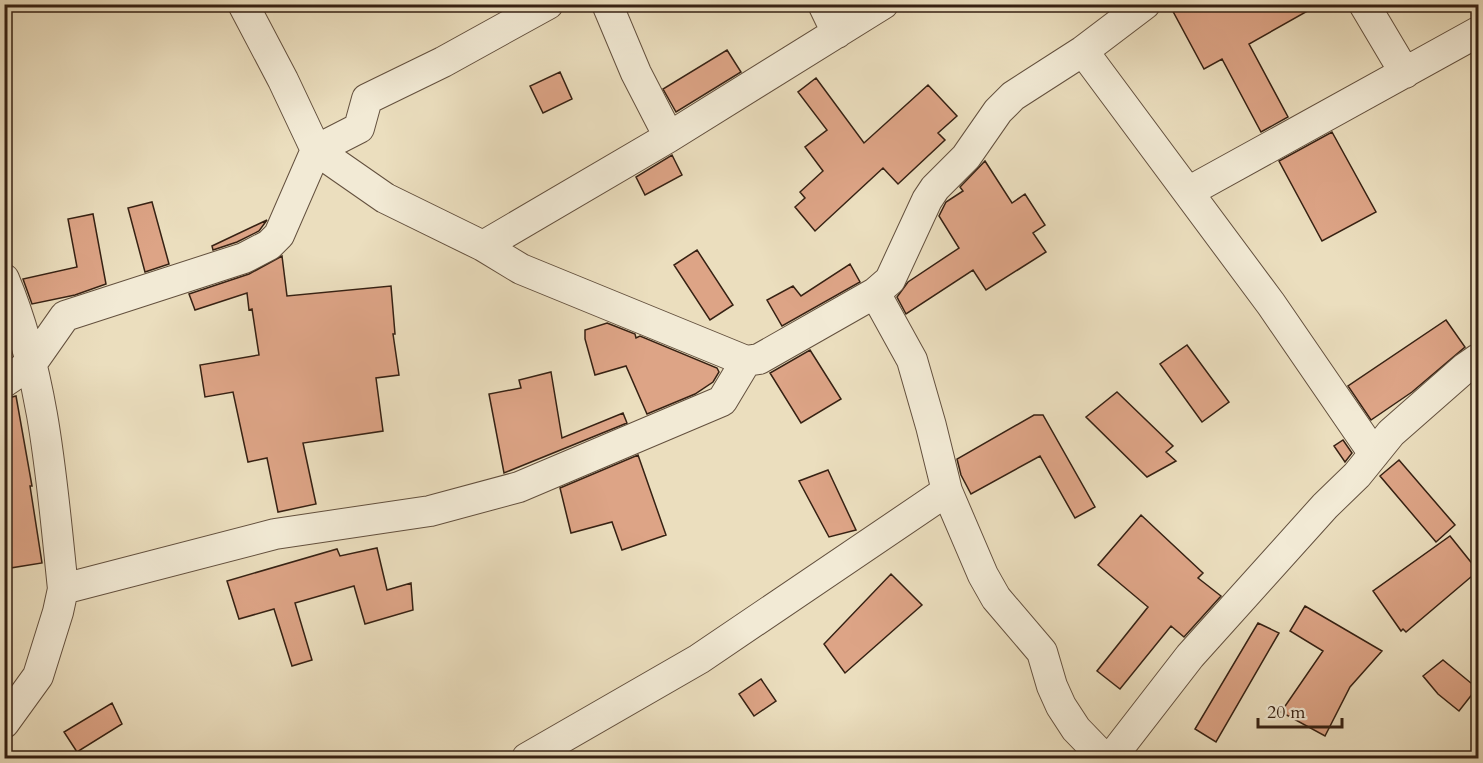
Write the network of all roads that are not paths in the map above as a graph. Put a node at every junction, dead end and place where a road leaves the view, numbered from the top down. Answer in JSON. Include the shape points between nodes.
{"nodes":[{"id":1,"x":243,"y":4,"type":"edge"},
{"id":2,"x":548,"y":4,"type":"edge"},
{"id":3,"x":607,"y":4,"type":"edge"},
{"id":4,"x":823,"y":4,"type":"edge"},
{"id":5,"x":883,"y":4,"type":"edge"},
{"id":6,"x":1364,"y":4,"type":"edge"},
{"id":7,"x":1130,"y":9,"type":"edge"},
{"id":8,"x":1479,"y":32,"type":"edge"},
{"id":9,"x":837,"y":33,"type":"junction"},
{"id":10,"x":1083,"y":51,"type":"junction"},
{"id":11,"x":1405,"y":73,"type":"junction"},
{"id":12,"x":669,"y":137,"type":"junction"},
{"id":13,"x":316,"y":150,"type":"junction"},
{"id":14,"x":1188,"y":192,"type":"junction"},
{"id":15,"x":483,"y":246,"type":"junction"},
{"id":16,"x":4,"y":279,"type":"edge"},
{"id":17,"x":875,"y":293,"type":"junction"},
{"id":18,"x":1479,"y":359,"type":"edge"},
{"id":19,"x":746,"y":361,"type":"junction"},
{"id":20,"x":32,"y":363,"type":"junction"},
{"id":21,"x":4,"y":382,"type":"edge"},
{"id":22,"x":1374,"y":454,"type":"junction"},
{"id":23,"x":947,"y":491,"type":"junction"},
{"id":24,"x":63,"y":589,"type":"junction"},
{"id":25,"x":4,"y":723,"type":"edge"},
{"id":26,"x":527,"y":759,"type":"edge"},
{"id":27,"x":1104,"y":759,"type":"edge"},
{"id":28,"x":1111,"y":759,"type":"edge"}],
"edges":[{"from":1,"to":13,"type":"street"},
{"from":2,"to":13,"type":"street","via":[[367,99],[359,128]]},
{"from":3,"to":12,"type":"street"},
{"from":4,"to":9,"type":"street"},
{"from":5,"to":9,"type":"street"},
{"from":6,"to":11,"type":"street"},
{"from":7,"to":10,"type":"street"},
{"from":8,"to":11,"type":"street"},
{"from":9,"to":12,"type":"street"},
{"from":10,"to":14,"type":"street"},
{"from":10,"to":17,"type":"street","via":[[1013,96],[998,111],[966,157],[935,188],[890,280]]},
{"from":11,"to":14,"type":"street"},
{"from":12,"to":15,"type":"street"},
{"from":13,"to":15,"type":"street","via":[[385,198]]},
{"from":13,"to":20,"type":"street","via":[[286,221],[269,245],[227,264],[65,316]]},
{"from":14,"to":22,"type":"street"},
{"from":15,"to":19,"type":"street","via":[[521,269]]},
{"from":16,"to":20,"type":"street"},
{"from":17,"to":19,"type":"street","via":[[759,359]]},
{"from":17,"to":23,"type":"street","via":[[912,360]]},
{"from":18,"to":22,"type":"street","via":[[1399,426]]},
{"from":19,"to":24,"type":"street","via":[[722,401],[519,487],[430,511],[275,534]]},
{"from":20,"to":21,"type":"street"},
{"from":20,"to":24,"type":"street","via":[[47,440]]},
{"from":22,"to":28,"type":"street","via":[[1190,656]]},
{"from":23,"to":26,"type":"street","via":[[699,659]]},
{"from":23,"to":27,"type":"street","via":[[983,575],[1042,652],[1061,706]]},
{"from":24,"to":25,"type":"street","via":[[38,676]]}]}
